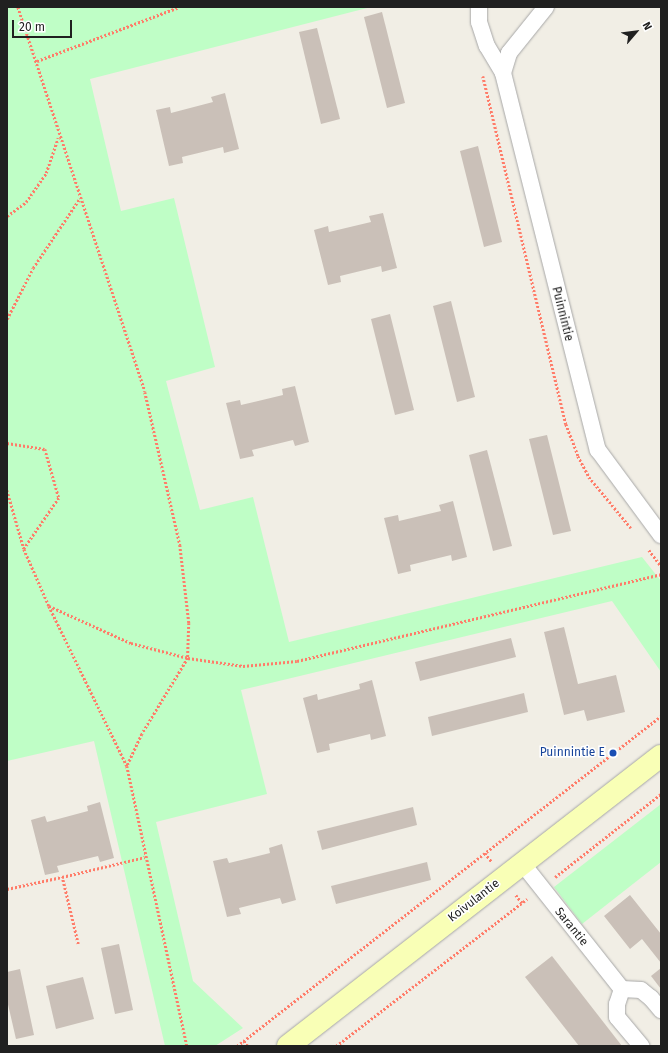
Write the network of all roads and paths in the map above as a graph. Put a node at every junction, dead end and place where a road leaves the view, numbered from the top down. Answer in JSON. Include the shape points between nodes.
{"nodes":[{"id":1,"x":18,"y":7,"type":"edge"},
{"id":2,"x":179,"y":7,"type":"edge"},
{"id":3,"x":479,"y":7,"type":"edge"},
{"id":4,"x":546,"y":7,"type":"edge"},
{"id":5,"x":37,"y":61,"type":"junction"},
{"id":6,"x":503,"y":73,"type":"junction"},
{"id":7,"x":59,"y":138,"type":"junction"},
{"id":8,"x":80,"y":198,"type":"junction"},
{"id":9,"x":7,"y":216,"type":"edge"},
{"id":10,"x":7,"y":319,"type":"edge"},
{"id":11,"x":7,"y":443,"type":"edge"},
{"id":12,"x":7,"y":490,"type":"edge"},
{"id":13,"x":661,"y":536,"type":"edge"},
{"id":14,"x":24,"y":549,"type":"junction"},
{"id":15,"x":661,"y":574,"type":"edge"},
{"id":16,"x":49,"y":606,"type":"junction"},
{"id":17,"x":188,"y":658,"type":"junction"},
{"id":18,"x":661,"y":716,"type":"edge"},
{"id":19,"x":661,"y":756,"type":"edge"},
{"id":20,"x":127,"y":766,"type":"junction"},
{"id":21,"x":661,"y":794,"type":"edge"},
{"id":22,"x":145,"y":857,"type":"junction"},
{"id":23,"x":522,"y":864,"type":"junction"},
{"id":24,"x":62,"y":877,"type":"junction"},
{"id":25,"x":541,"y":888,"type":"junction"},
{"id":26,"x":7,"y":889,"type":"edge"},
{"id":27,"x":78,"y":944,"type":"dead end"},
{"id":28,"x":622,"y":989,"type":"junction"},
{"id":29,"x":661,"y":1010,"type":"edge"},
{"id":30,"x":244,"y":1041,"type":"junction"},
{"id":31,"x":187,"y":1046,"type":"edge"},
{"id":32,"x":237,"y":1046,"type":"edge"},
{"id":33,"x":248,"y":1046,"type":"edge"},
{"id":34,"x":288,"y":1046,"type":"edge"},
{"id":35,"x":336,"y":1046,"type":"edge"},
{"id":36,"x":640,"y":1046,"type":"edge"}],
"edges":[{"from":1,"to":5,"type":"path"},
{"from":2,"to":5,"type":"path"},
{"from":3,"to":6,"type":"street","name":"Puinnintie","via":[[480,22],[487,46]]},
{"from":4,"to":6,"type":"street","via":[[509,53]]},
{"from":5,"to":7,"type":"path"},
{"from":6,"to":13,"type":"street","name":"Puinnintie","via":[[598,450],[605,464]]},
{"from":7,"to":8,"type":"path"},
{"from":7,"to":9,"type":"path","via":[[46,173],[26,202]]},
{"from":8,"to":10,"type":"path","via":[[33,268]]},
{"from":8,"to":17,"type":"path","via":[[145,392],[180,545],[189,623]]},
{"from":11,"to":14,"type":"path","via":[[45,449],[59,498]]},
{"from":12,"to":14,"type":"path"},
{"from":14,"to":16,"type":"path"},
{"from":15,"to":17,"type":"path","via":[[297,661],[243,666]]},
{"from":16,"to":17,"type":"path","via":[[131,643]]},
{"from":16,"to":20,"type":"path"},
{"from":17,"to":20,"type":"path","via":[[142,734]]},
{"from":18,"to":30,"type":"path"},
{"from":19,"to":23,"type":"street","name":"Koivulantie"},
{"from":20,"to":22,"type":"path"},
{"from":21,"to":25,"type":"path"},
{"from":22,"to":24,"type":"path"},
{"from":22,"to":31,"type":"path"},
{"from":23,"to":25,"type":"street","name":"Sarantie"},
{"from":23,"to":34,"type":"street","name":"Koivulantie"},
{"from":24,"to":26,"type":"path"},
{"from":24,"to":27,"type":"path"},
{"from":25,"to":28,"type":"street","name":"Sarantie"},
{"from":25,"to":35,"type":"path"},
{"from":28,"to":29,"type":"street","via":[[641,990]]},
{"from":28,"to":36,"type":"street","via":[[617,1004],[617,1017]]},
{"from":30,"to":32,"type":"path"},
{"from":30,"to":33,"type":"path"}]}
